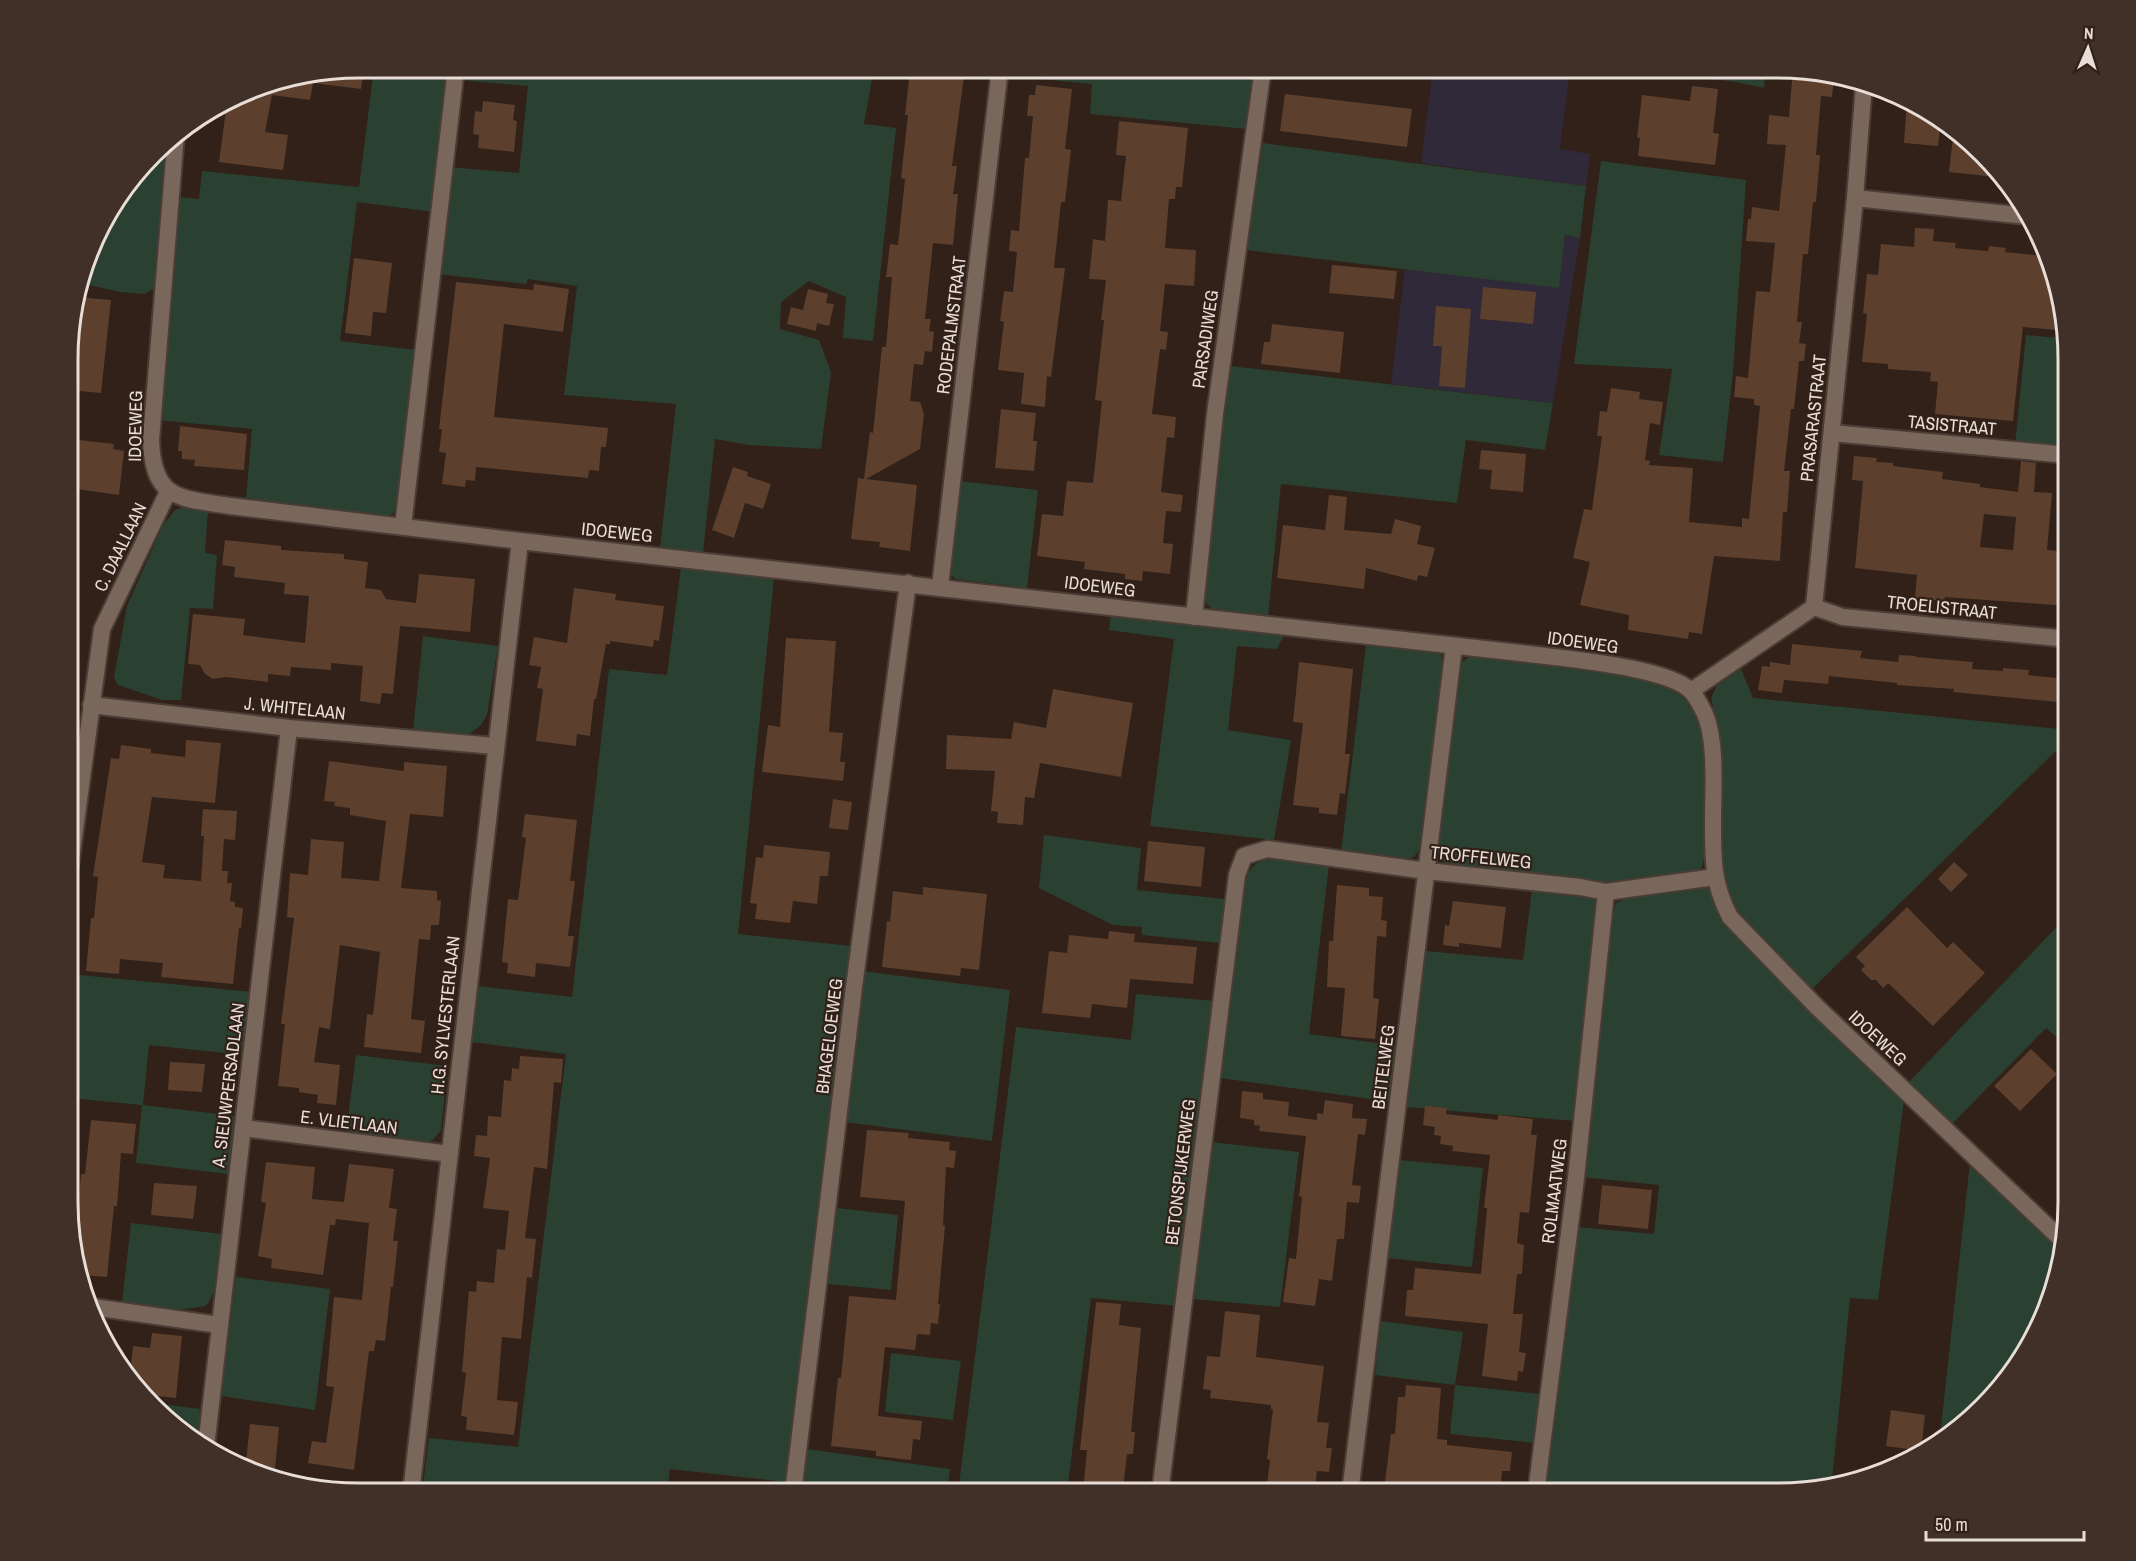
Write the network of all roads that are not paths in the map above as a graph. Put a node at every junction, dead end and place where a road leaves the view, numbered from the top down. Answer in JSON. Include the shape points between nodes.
{"nodes":[{"id":1,"x":455,"y":78,"type":"edge"},
{"id":2,"x":999,"y":78,"type":"edge"},
{"id":3,"x":1262,"y":78,"type":"edge"},
{"id":4,"x":1863,"y":92,"type":"edge"},
{"id":5,"x":175,"y":147,"type":"edge"},
{"id":6,"x":1855,"y":198,"type":"junction"},
{"id":7,"x":2018,"y":215,"type":"edge"},
{"id":8,"x":1832,"y":433,"type":"junction"},
{"id":9,"x":2058,"y":454,"type":"edge"},
{"id":10,"x":168,"y":492,"type":"junction"},
{"id":11,"x":403,"y":526,"type":"junction"},
{"id":12,"x":520,"y":541,"type":"junction"},
{"id":13,"x":908,"y":583,"type":"junction"},
{"id":14,"x":940,"y":587,"type":"junction"},
{"id":15,"x":1814,"y":607,"type":"junction"},
{"id":16,"x":1194,"y":617,"type":"junction"},
{"id":17,"x":2058,"y":638,"type":"edge"},
{"id":18,"x":1454,"y":646,"type":"junction"},
{"id":19,"x":1691,"y":691,"type":"junction"},
{"id":20,"x":91,"y":705,"type":"junction"},
{"id":21,"x":289,"y":728,"type":"junction"},
{"id":22,"x":495,"y":746,"type":"junction"},
{"id":23,"x":78,"y":805,"type":"edge"},
{"id":24,"x":1244,"y":856,"type":"joint"},
{"id":25,"x":1427,"y":871,"type":"junction"},
{"id":26,"x":1714,"y":877,"type":"junction"},
{"id":27,"x":1606,"y":892,"type":"junction"},
{"id":28,"x":243,"y":1128,"type":"junction"},
{"id":29,"x":450,"y":1154,"type":"junction"},
{"id":30,"x":2056,"y":1235,"type":"edge"},
{"id":31,"x":98,"y":1308,"type":"edge"},
{"id":32,"x":219,"y":1325,"type":"junction"},
{"id":33,"x":207,"y":1438,"type":"edge"},
{"id":34,"x":412,"y":1483,"type":"edge"},
{"id":35,"x":794,"y":1483,"type":"edge"},
{"id":36,"x":1161,"y":1483,"type":"edge"},
{"id":37,"x":1351,"y":1483,"type":"edge"},
{"id":38,"x":1537,"y":1483,"type":"edge"}],
"edges":[{"from":1,"to":11,"type":"street"},
{"from":2,"to":14,"type":"street","name":"RODEPALMSTRAAT"},
{"from":3,"to":16,"type":"street","name":"PARSADIWEG","via":[[1215,414]]},
{"from":4,"to":6,"type":"street","name":"PRASARASTRAAT"},
{"from":5,"to":10,"type":"street","name":"IDOEWEG","via":[[151,440],[154,471]]},
{"from":6,"to":7,"type":"street"},
{"from":6,"to":8,"type":"street","name":"PRASARASTRAAT"},
{"from":8,"to":9,"type":"street","name":"TASISTRAAT"},
{"from":8,"to":15,"type":"street","name":"PRASARASTRAAT"},
{"from":10,"to":11,"type":"street","name":"IDOEWEG","via":[[230,506]]},
{"from":10,"to":20,"type":"street","name":"C. DAALLAAN","via":[[102,629]]},
{"from":11,"to":12,"type":"street","name":"IDOEWEG"},
{"from":12,"to":13,"type":"street","name":"IDOEWEG"},
{"from":12,"to":22,"type":"street","name":"H.G. SYLVESTERLAAN"},
{"from":13,"to":14,"type":"street","name":"IDOEWEG"},
{"from":13,"to":35,"type":"street","name":"BHAGELOEWEG"},
{"from":14,"to":16,"type":"street","name":"IDOEWEG"},
{"from":15,"to":17,"type":"street","name":"TROELISTRAAT","via":[[1843,617]]},
{"from":15,"to":19,"type":"street"},
{"from":16,"to":18,"type":"street","name":"IDOEWEG"},
{"from":18,"to":19,"type":"street","name":"IDOEWEG","via":[[1649,672]]},
{"from":18,"to":25,"type":"street","name":"BEITELWEG"},
{"from":19,"to":26,"type":"street","name":"IDOEWEG","via":[[1705,713],[1711,742]]},
{"from":20,"to":21,"type":"street","name":"J. WHITELAAN"},
{"from":20,"to":23,"type":"street","name":"C. DAALLAAN"},
{"from":21,"to":22,"type":"street","name":"J. WHITELAAN"},
{"from":21,"to":28,"type":"street","name":"A. SIEUWPERSADLAAN"},
{"from":22,"to":29,"type":"street","name":"H.G. SYLVESTERLAAN"},
{"from":24,"to":25,"type":"street","name":"TROFFELWEG","via":[[1268,849]]},
{"from":24,"to":36,"type":"street","name":"BETONSPIJKERWEG","via":[[1237,875]]},
{"from":25,"to":27,"type":"street","name":"TROFFELWEG"},
{"from":25,"to":37,"type":"street","name":"BEITELWEG"},
{"from":26,"to":27,"type":"street","name":"TROFFELWEG"},
{"from":26,"to":30,"type":"street","name":"IDOEWEG","via":[[1730,917],[1743,932],[1816,1007]]},
{"from":27,"to":38,"type":"street","name":"ROLMAATWEG","via":[[1576,1178]]},
{"from":28,"to":29,"type":"street","name":"E. VLIETLAAN"},
{"from":28,"to":32,"type":"street","name":"A. SIEUWPERSADLAAN"},
{"from":29,"to":34,"type":"street","name":"H.G. SYLVESTERLAAN"},
{"from":31,"to":32,"type":"street"},
{"from":32,"to":33,"type":"street","name":"A. SIEUWPERSADLAAN"}]}
